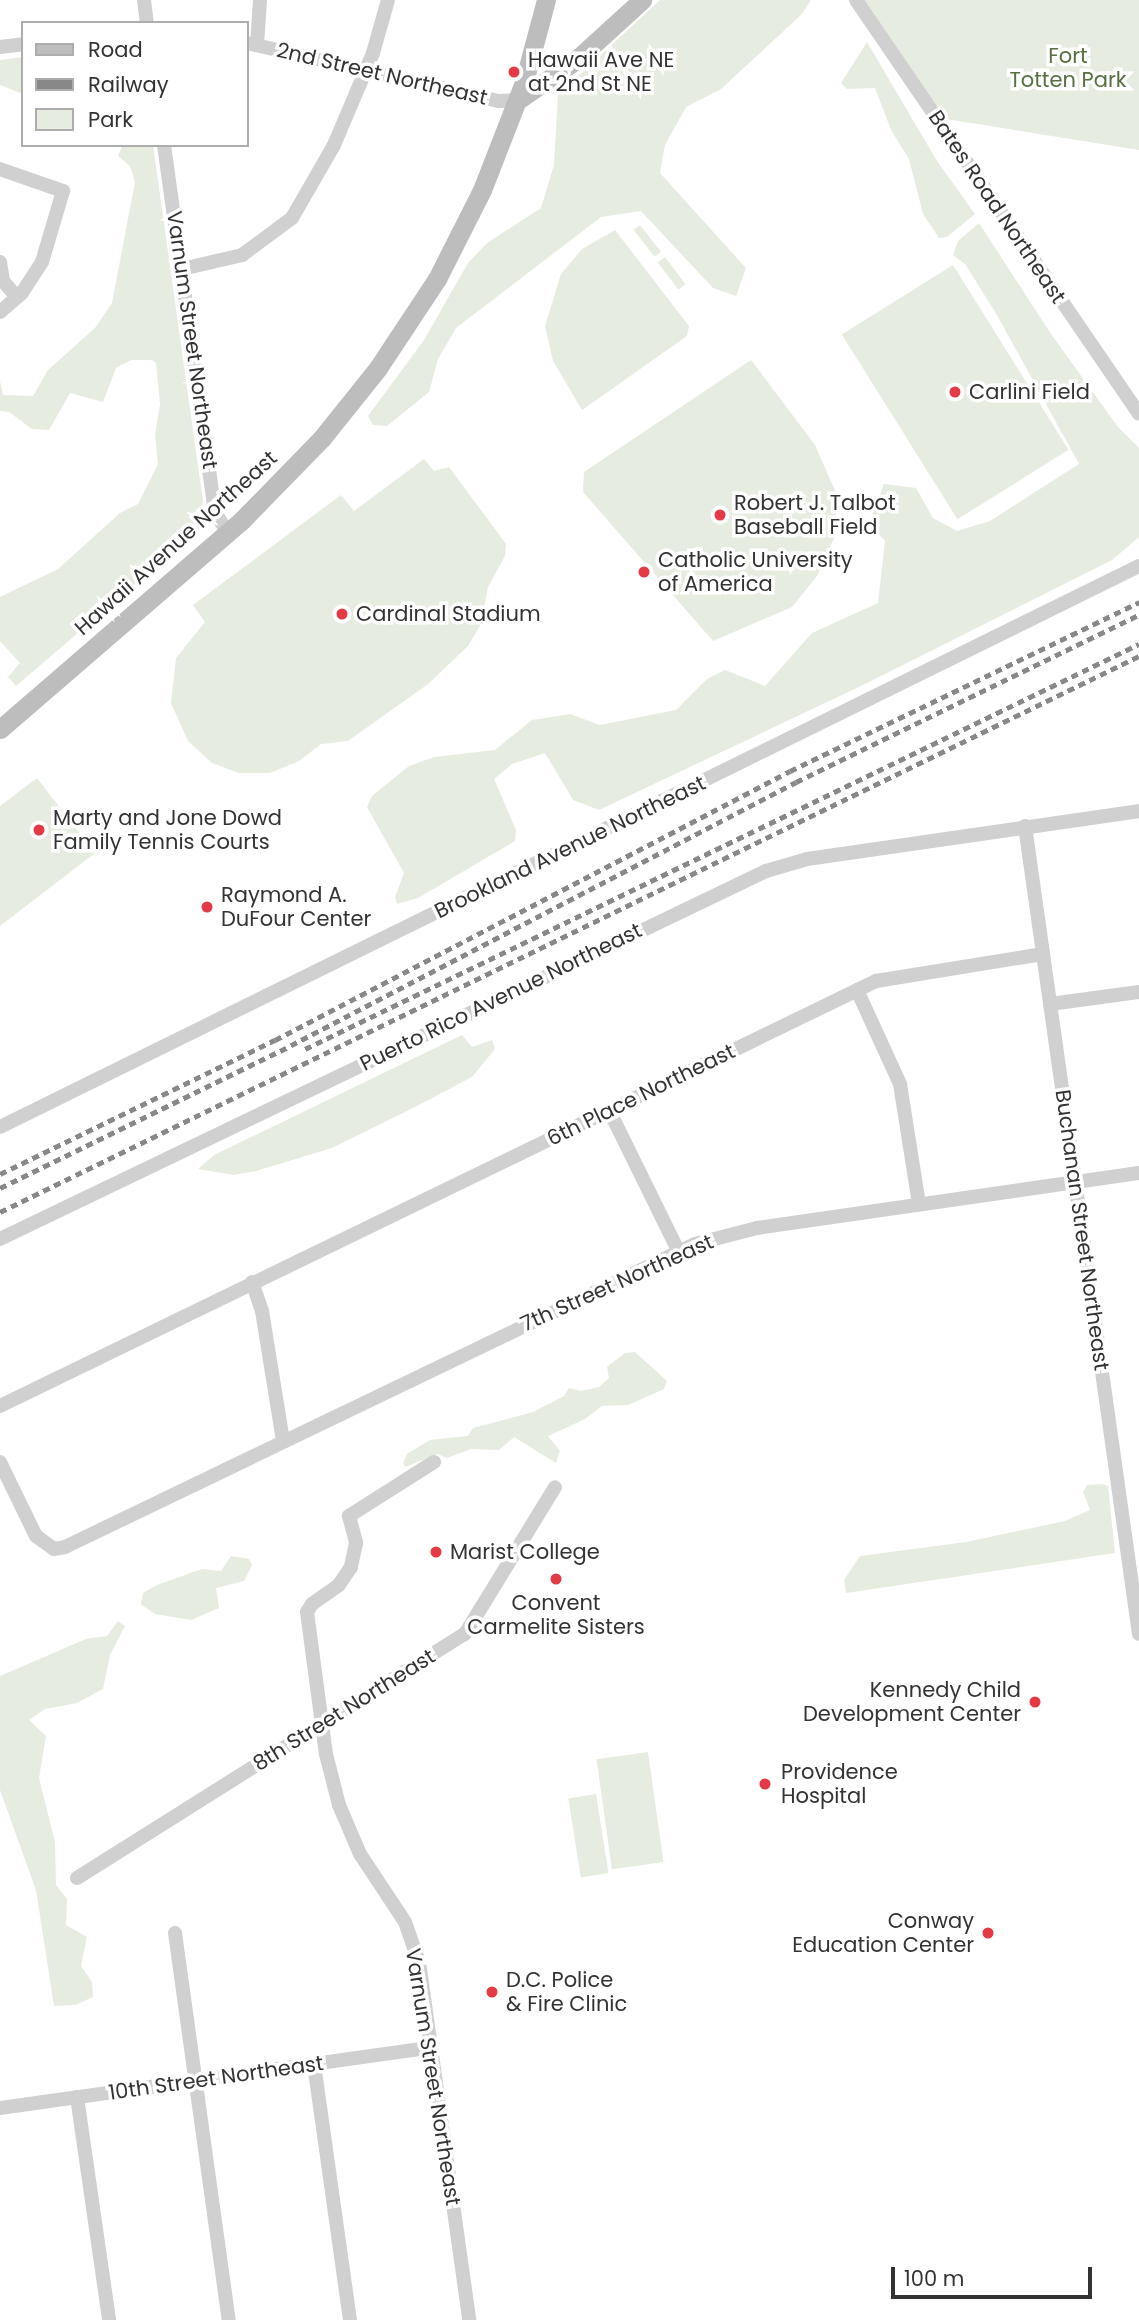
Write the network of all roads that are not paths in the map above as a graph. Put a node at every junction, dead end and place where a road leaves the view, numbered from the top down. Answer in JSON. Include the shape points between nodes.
{"nodes":[{"id":1,"x":144,"y":0,"type":"edge"},
{"id":2,"x":260,"y":0,"type":"edge"},
{"id":3,"x":388,"y":0,"type":"edge"},
{"id":4,"x":546,"y":0,"type":"edge"},
{"id":5,"x":642,"y":0,"type":"edge"},
{"id":6,"x":856,"y":0,"type":"edge"},
{"id":7,"x":147,"y":21,"type":"edge"},
{"id":8,"x":21,"y":44,"type":"edge"},
{"id":9,"x":252,"y":44,"type":"edge"},
{"id":10,"x":0,"y":47,"type":"edge"},
{"id":11,"x":366,"y":70,"type":"junction"},
{"id":12,"x":518,"y":100,"type":"junction"},
{"id":13,"x":164,"y":147,"type":"edge"},
{"id":14,"x":0,"y":169,"type":"edge"},
{"id":15,"x":0,"y":262,"type":"edge"},
{"id":16,"x":182,"y":269,"type":"junction"},
{"id":17,"x":17,"y":297,"type":"junction"},
{"id":18,"x":0,"y":312,"type":"edge"},
{"id":19,"x":1139,"y":414,"type":"edge"},
{"id":20,"x":227,"y":532,"type":"junction"},
{"id":21,"x":1139,"y":566,"type":"edge"},
{"id":22,"x":0,"y":729,"type":"edge"},
{"id":23,"x":1139,"y":811,"type":"edge"},
{"id":24,"x":1025,"y":826,"type":"junction"},
{"id":25,"x":1043,"y":954,"type":"junction"},
{"id":26,"x":857,"y":990,"type":"junction"},
{"id":27,"x":1139,"y":992,"type":"edge"},
{"id":28,"x":1050,"y":1004,"type":"junction"},
{"id":29,"x":609,"y":1110,"type":"junction"},
{"id":30,"x":0,"y":1127,"type":"edge"},
{"id":31,"x":1139,"y":1173,"type":"edge"},
{"id":32,"x":1076,"y":1182,"type":"junction"},
{"id":33,"x":919,"y":1204,"type":"junction"},
{"id":34,"x":0,"y":1239,"type":"edge"},
{"id":35,"x":678,"y":1250,"type":"junction"},
{"id":36,"x":252,"y":1282,"type":"junction"},
{"id":37,"x":0,"y":1406,"type":"edge"},
{"id":38,"x":283,"y":1441,"type":"junction"},
{"id":39,"x":0,"y":1462,"type":"edge"},
{"id":40,"x":435,"y":1462,"type":"dead end"},
{"id":41,"x":555,"y":1487,"type":"dead end"},
{"id":42,"x":1133,"y":1542,"type":"edge"},
{"id":43,"x":1139,"y":1634,"type":"edge"},
{"id":44,"x":322,"y":1723,"type":"junction"},
{"id":45,"x":77,"y":1878,"type":"dead end"},
{"id":46,"x":175,"y":1933,"type":"dead end"},
{"id":47,"x":432,"y":2047,"type":"junction"},
{"id":48,"x":314,"y":2064,"type":"junction"},
{"id":49,"x":196,"y":2080,"type":"junction"},
{"id":50,"x":77,"y":2097,"type":"junction"},
{"id":51,"x":0,"y":2108,"type":"edge"},
{"id":52,"x":109,"y":2320,"type":"edge"},
{"id":53,"x":229,"y":2320,"type":"edge"},
{"id":54,"x":350,"y":2320,"type":"edge"},
{"id":55,"x":469,"y":2320,"type":"edge"}],
"edges":[{"from":1,"to":7,"type":"street"},
{"from":2,"to":9,"type":"street"},
{"from":3,"to":11,"type":"street"},
{"from":4,"to":12,"type":"street","name":"Hawaii Avenue Northeast"},
{"from":5,"to":12,"type":"street","via":[[575,61]]},
{"from":6,"to":19,"type":"street","name":"Bates Road Northeast"},
{"from":8,"to":10,"type":"street"},
{"from":9,"to":11,"type":"street","name":"2nd Street Northeast"},
{"from":11,"to":12,"type":"street","name":"2nd Street Northeast","via":[[499,101]]},
{"from":11,"to":16,"type":"street","via":[[327,160],[292,218],[242,255]]},
{"from":12,"to":20,"type":"street","name":"Hawaii Avenue Northeast","via":[[464,229],[400,338],[322,438]]},
{"from":13,"to":16,"type":"street","name":"Varnum Street Northeast"},
{"from":14,"to":17,"type":"street","via":[[63,191],[42,262]]},
{"from":15,"to":17,"type":"street","via":[[3,281]]},
{"from":16,"to":20,"type":"street","name":"Varnum Street Northeast","via":[[215,512]]},
{"from":17,"to":18,"type":"street"},
{"from":20,"to":22,"type":"street","name":"Hawaii Avenue Northeast"},
{"from":21,"to":30,"type":"street","name":"Brookland Avenue Northeast"},
{"from":23,"to":24,"type":"street","name":"Puerto Rico Avenue Northeast"},
{"from":24,"to":25,"type":"street","name":"Buchanan Street Northeast"},
{"from":24,"to":34,"type":"street","name":"Puerto Rico Avenue Northeast","via":[[807,859],[766,871]]},
{"from":25,"to":26,"type":"street","name":"6th Place Northeast","via":[[903,974]]},
{"from":25,"to":28,"type":"street","name":"Buchanan Street Northeast"},
{"from":26,"to":29,"type":"street","name":"6th Place Northeast"},
{"from":26,"to":33,"type":"street","via":[[900,1084]]},
{"from":27,"to":28,"type":"street"},
{"from":28,"to":32,"type":"street","name":"Buchanan Street Northeast"},
{"from":29,"to":35,"type":"street"},
{"from":29,"to":36,"type":"street","name":"6th Place Northeast"},
{"from":31,"to":32,"type":"street","name":"7th Street Northeast"},
{"from":32,"to":33,"type":"street","name":"7th Street Northeast"},
{"from":32,"to":42,"type":"street","name":"Buchanan Street Northeast"},
{"from":33,"to":35,"type":"street","name":"7th Street Northeast","via":[[738,1231]]},
{"from":35,"to":38,"type":"street","name":"7th Street Northeast"},
{"from":36,"to":37,"type":"street","name":"6th Place Northeast"},
{"from":36,"to":38,"type":"street","via":[[262,1311]]},
{"from":38,"to":39,"type":"street","name":"7th Street Northeast","via":[[54,1549],[36,1536]]},
{"from":40,"to":44,"type":"street","name":"Varnum Street Northeast","via":[[349,1516],[356,1543],[352,1567],[339,1585],[309,1608]]},
{"from":41,"to":44,"type":"street","name":"8th Street Northeast","via":[[465,1634]]},
{"from":42,"to":43,"type":"street","name":"Buchanan Street Northeast"},
{"from":44,"to":45,"type":"street","name":"8th Street Northeast"},
{"from":44,"to":47,"type":"street","name":"Varnum Street Northeast","via":[[331,1780],[346,1825],[402,1917],[416,1950]]},
{"from":46,"to":49,"type":"street"},
{"from":47,"to":48,"type":"street","name":"10th Street Northeast"},
{"from":47,"to":55,"type":"street","name":"Varnum Street Northeast"},
{"from":48,"to":49,"type":"street","name":"10th Street Northeast"},
{"from":48,"to":54,"type":"street"},
{"from":49,"to":50,"type":"street","name":"10th Street Northeast"},
{"from":49,"to":53,"type":"street"},
{"from":50,"to":51,"type":"street","name":"10th Street Northeast"},
{"from":50,"to":52,"type":"street"}]}
